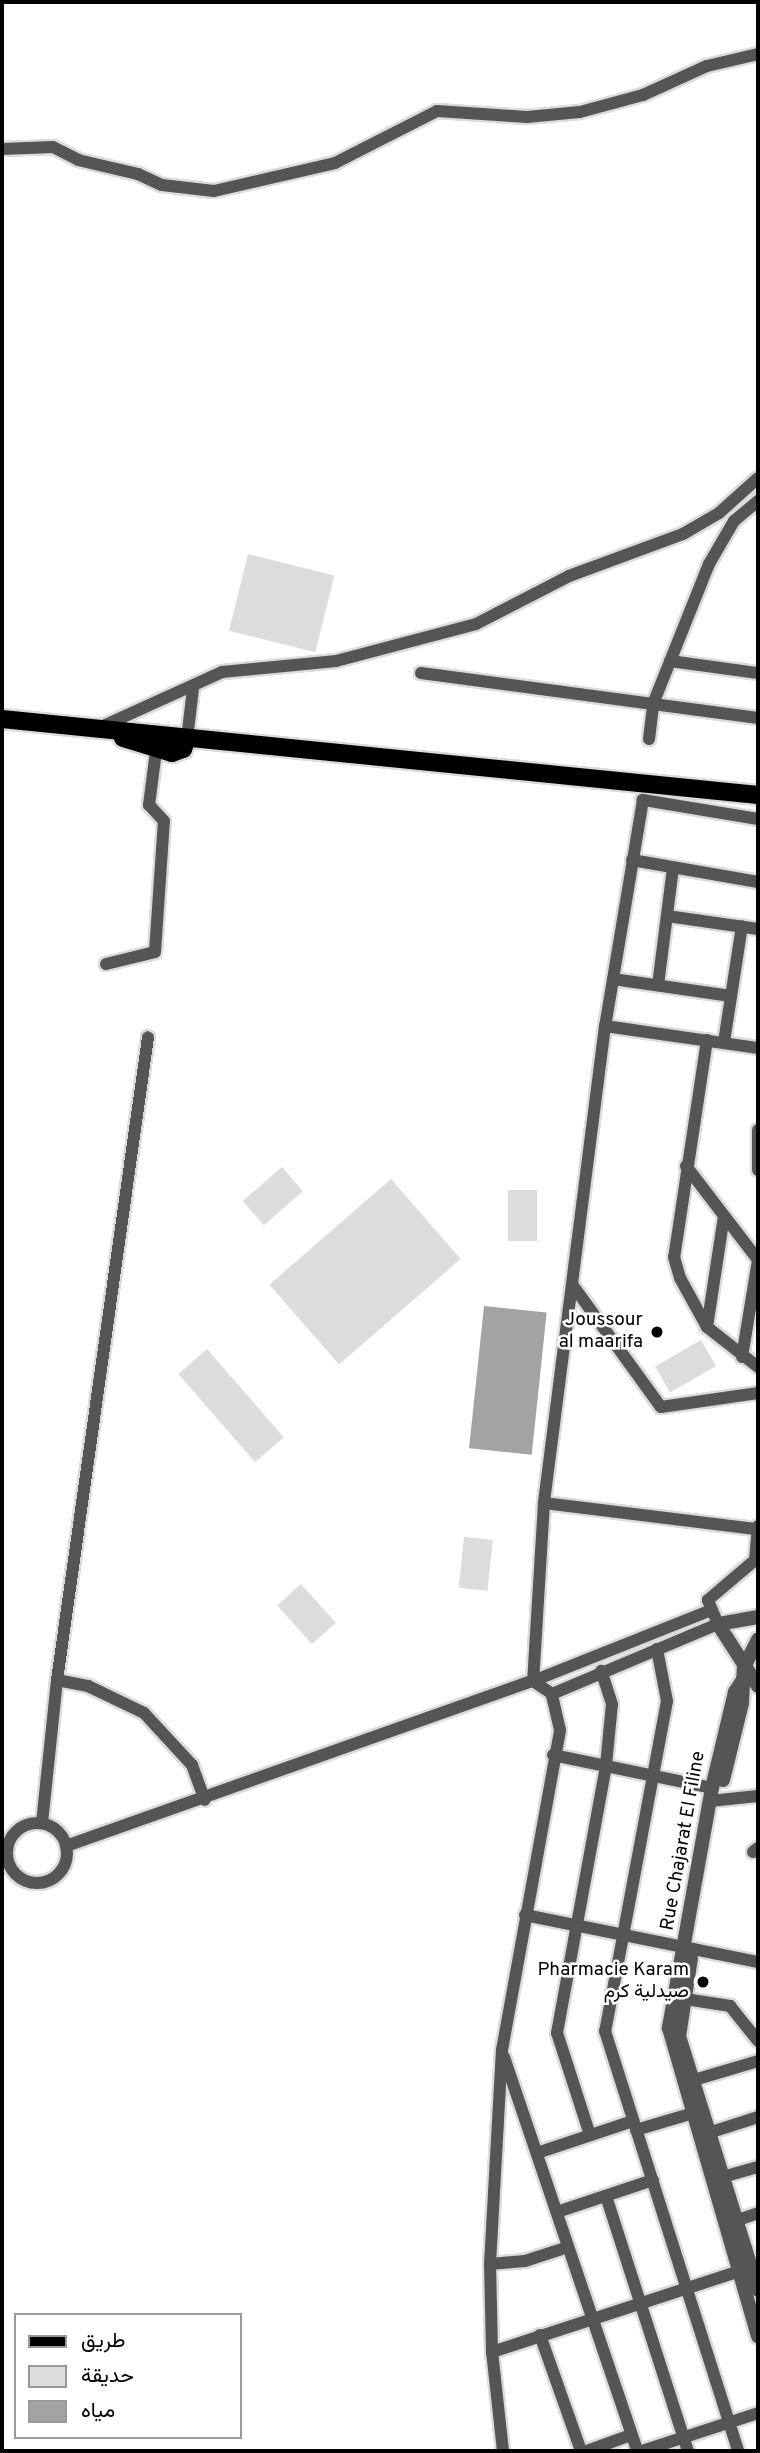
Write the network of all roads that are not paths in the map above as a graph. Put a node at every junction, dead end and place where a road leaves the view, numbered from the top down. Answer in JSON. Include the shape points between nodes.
{"nodes":[{"id":1,"x":758,"y":54,"type":"edge"},
{"id":2,"x":2,"y":149,"type":"edge"},
{"id":3,"x":758,"y":478,"type":"edge"},
{"id":4,"x":758,"y":501,"type":"edge"},
{"id":5,"x":670,"y":661,"type":"junction"},
{"id":6,"x":421,"y":673,"type":"dead end"},
{"id":7,"x":758,"y":673,"type":"edge"},
{"id":8,"x":193,"y":689,"type":"junction"},
{"id":9,"x":653,"y":704,"type":"junction"},
{"id":10,"x":758,"y":718,"type":"edge"},
{"id":11,"x":2,"y":719,"type":"edge"},
{"id":12,"x":96,"y":729,"type":"junction"},
{"id":13,"x":187,"y":739,"type":"junction"},
{"id":14,"x":649,"y":739,"type":"dead end"},
{"id":15,"x":156,"y":751,"type":"junction"},
{"id":16,"x":645,"y":781,"type":"junction"},
{"id":17,"x":758,"y":795,"type":"edge"},
{"id":18,"x":643,"y":800,"type":"junction"},
{"id":19,"x":758,"y":819,"type":"edge"},
{"id":20,"x":632,"y":860,"type":"junction"},
{"id":21,"x":673,"y":868,"type":"junction"},
{"id":22,"x":758,"y":883,"type":"edge"},
{"id":23,"x":667,"y":916,"type":"junction"},
{"id":24,"x":742,"y":926,"type":"junction"},
{"id":25,"x":758,"y":929,"type":"edge"},
{"id":26,"x":106,"y":964,"type":"dead end"},
{"id":27,"x":612,"y":979,"type":"junction"},
{"id":28,"x":658,"y":985,"type":"junction"},
{"id":29,"x":731,"y":996,"type":"junction"},
{"id":30,"x":606,"y":1026,"type":"junction"},
{"id":31,"x":148,"y":1037,"type":"dead end"},
{"id":32,"x":707,"y":1040,"type":"junction"},
{"id":33,"x":724,"y":1042,"type":"junction"},
{"id":34,"x":758,"y":1048,"type":"edge"},
{"id":35,"x":758,"y":1130,"type":"edge"},
{"id":36,"x":686,"y":1166,"type":"junction"},
{"id":37,"x":758,"y":1170,"type":"edge"},
{"id":38,"x":724,"y":1216,"type":"junction"},
{"id":39,"x":758,"y":1260,"type":"edge"},
{"id":40,"x":575,"y":1287,"type":"junction"},
{"id":41,"x":707,"y":1326,"type":"junction"},
{"id":42,"x":741,"y":1357,"type":"junction"},
{"id":43,"x":758,"y":1367,"type":"edge"},
{"id":44,"x":758,"y":1393,"type":"edge"},
{"id":45,"x":544,"y":1503,"type":"junction"},
{"id":46,"x":758,"y":1527,"type":"edge"},
{"id":47,"x":756,"y":1560,"type":"edge"},
{"id":48,"x":711,"y":1610,"type":"junction"},
{"id":49,"x":758,"y":1617,"type":"edge"},
{"id":50,"x":718,"y":1624,"type":"junction"},
{"id":51,"x":758,"y":1639,"type":"edge"},
{"id":52,"x":657,"y":1648,"type":"junction"},
{"id":53,"x":601,"y":1671,"type":"junction"},
{"id":54,"x":744,"y":1673,"type":"junction"},
{"id":55,"x":57,"y":1680,"type":"junction"},
{"id":56,"x":533,"y":1681,"type":"junction"},
{"id":57,"x":758,"y":1686,"type":"edge"},
{"id":58,"x":552,"y":1694,"type":"junction"},
{"id":59,"x":553,"y":1755,"type":"junction"},
{"id":60,"x":606,"y":1765,"type":"junction"},
{"id":61,"x":654,"y":1775,"type":"junction"},
{"id":62,"x":758,"y":1796,"type":"edge"},
{"id":63,"x":714,"y":1797,"type":"junction"},
{"id":64,"x":205,"y":1800,"type":"junction"},
{"id":65,"x":42,"y":1823,"type":"junction"},
{"id":66,"x":66,"y":1846,"type":"junction"},
{"id":67,"x":6,"y":1868,"type":"edge"},
{"id":68,"x":525,"y":1915,"type":"junction"},
{"id":69,"x":577,"y":1926,"type":"junction"},
{"id":70,"x":623,"y":1934,"type":"junction"},
{"id":71,"x":689,"y":1948,"type":"junction"},
{"id":72,"x":758,"y":1962,"type":"edge"},
{"id":73,"x":685,"y":1999,"type":"junction"},
{"id":74,"x":758,"y":2041,"type":"edge"},
{"id":75,"x":502,"y":2050,"type":"junction"},
{"id":76,"x":758,"y":2061,"type":"edge"},
{"id":77,"x":694,"y":2080,"type":"junction"},
{"id":78,"x":693,"y":2113,"type":"junction"},
{"id":79,"x":758,"y":2117,"type":"edge"},
{"id":80,"x":634,"y":2125,"type":"junction"},
{"id":81,"x":705,"y":2134,"type":"junction"},
{"id":82,"x":590,"y":2135,"type":"junction"},
{"id":83,"x":540,"y":2152,"type":"junction"},
{"id":84,"x":758,"y":2167,"type":"edge"},
{"id":85,"x":726,"y":2176,"type":"junction"},
{"id":86,"x":653,"y":2180,"type":"junction"},
{"id":87,"x":606,"y":2196,"type":"junction"},
{"id":88,"x":559,"y":2211,"type":"junction"},
{"id":89,"x":758,"y":2213,"type":"edge"},
{"id":90,"x":738,"y":2220,"type":"junction"},
{"id":91,"x":568,"y":2247,"type":"junction"},
{"id":92,"x":490,"y":2264,"type":"junction"},
{"id":93,"x":749,"y":2268,"type":"edge"},
{"id":94,"x":685,"y":2288,"type":"junction"},
{"id":95,"x":758,"y":2290,"type":"edge"},
{"id":96,"x":639,"y":2303,"type":"junction"},
{"id":97,"x":590,"y":2318,"type":"junction"},
{"id":98,"x":540,"y":2335,"type":"junction"},
{"id":99,"x":758,"y":2336,"type":"edge"},
{"id":100,"x":492,"y":2353,"type":"junction"},
{"id":101,"x":758,"y":2413,"type":"edge"},
{"id":102,"x":729,"y":2424,"type":"junction"},
{"id":103,"x":631,"y":2435,"type":"junction"},
{"id":104,"x":685,"y":2445,"type":"edge"},
{"id":105,"x":503,"y":2451,"type":"edge"},
{"id":106,"x":584,"y":2451,"type":"edge"},
{"id":107,"x":636,"y":2451,"type":"edge"},
{"id":108,"x":642,"y":2451,"type":"edge"},
{"id":109,"x":738,"y":2451,"type":"edge"}],
"edges":[{"from":1,"to":2,"type":"street","via":[[707,66],[643,96],[580,112],[527,117],[437,111],[335,163],[214,191],[162,185],[138,174],[78,160],[53,147]]},
{"from":3,"to":8,"type":"street","via":[[719,513],[683,534],[569,576],[476,624],[336,661],[236,668]]},
{"from":4,"to":5,"type":"street","via":[[724,533]]},
{"from":5,"to":7,"type":"street"},
{"from":5,"to":9,"type":"street"},
{"from":6,"to":9,"type":"street"},
{"from":8,"to":12,"type":"street"},
{"from":8,"to":13,"type":"street"},
{"from":9,"to":10,"type":"street"},
{"from":9,"to":14,"type":"street"},
{"from":11,"to":12,"type":"main road"},
{"from":12,"to":13,"type":"main road"},
{"from":12,"to":15,"type":"main road"},
{"from":13,"to":15,"type":"main road","via":[[181,751]]},
{"from":13,"to":16,"type":"main road"},
{"from":15,"to":26,"type":"street","via":[[149,805],[164,821],[155,952]]},
{"from":16,"to":17,"type":"main road"},
{"from":16,"to":18,"type":"street"},
{"from":18,"to":19,"type":"street"},
{"from":18,"to":20,"type":"street"},
{"from":20,"to":21,"type":"street"},
{"from":20,"to":27,"type":"street"},
{"from":21,"to":22,"type":"street"},
{"from":21,"to":23,"type":"street"},
{"from":23,"to":24,"type":"street"},
{"from":23,"to":28,"type":"street"},
{"from":24,"to":25,"type":"street"},
{"from":24,"to":29,"type":"street"},
{"from":27,"to":28,"type":"street"},
{"from":27,"to":30,"type":"street"},
{"from":28,"to":29,"type":"street"},
{"from":29,"to":33,"type":"street"},
{"from":30,"to":32,"type":"street"},
{"from":30,"to":40,"type":"street"},
{"from":31,"to":55,"type":"street"},
{"from":32,"to":33,"type":"street"},
{"from":32,"to":36,"type":"street"},
{"from":33,"to":34,"type":"street"},
{"from":35,"to":37,"type":"street"},
{"from":36,"to":38,"type":"street"},
{"from":36,"to":41,"type":"street","via":[[674,1257]]},
{"from":38,"to":39,"type":"street"},
{"from":38,"to":41,"type":"street"},
{"from":39,"to":42,"type":"street"},
{"from":40,"to":44,"type":"street","via":[[661,1407]]},
{"from":40,"to":45,"type":"street"},
{"from":41,"to":42,"type":"street"},
{"from":42,"to":43,"type":"street"},
{"from":45,"to":46,"type":"street"},
{"from":45,"to":56,"type":"street"},
{"from":46,"to":47,"type":"street"},
{"from":47,"to":48,"type":"street","via":[[708,1600]]},
{"from":48,"to":50,"type":"street"},
{"from":48,"to":56,"type":"street"},
{"from":49,"to":50,"type":"street"},
{"from":50,"to":52,"type":"street"},
{"from":50,"to":54,"type":"street"},
{"from":51,"to":54,"type":"street","name":"Rue Chajarat El Filine"},
{"from":52,"to":53,"type":"street"},
{"from":52,"to":61,"type":"street","via":[[667,1701]]},
{"from":53,"to":58,"type":"street"},
{"from":53,"to":60,"type":"street","via":[[612,1704]]},
{"from":54,"to":57,"type":"street"},
{"from":54,"to":63,"type":"street","name":"Rue Chajarat El Filine","via":[[728,1716]]},
{"from":55,"to":64,"type":"street","via":[[88,1686],[144,1713],[192,1765]]},
{"from":55,"to":65,"type":"street"},
{"from":56,"to":58,"type":"street"},
{"from":56,"to":64,"type":"street"},
{"from":58,"to":59,"type":"street","via":[[560,1730]]},
{"from":59,"to":60,"type":"street"},
{"from":59,"to":68,"type":"street"},
{"from":60,"to":61,"type":"street"},
{"from":60,"to":69,"type":"street"},
{"from":61,"to":63,"type":"street"},
{"from":61,"to":70,"type":"street"},
{"from":62,"to":63,"type":"street"},
{"from":63,"to":71,"type":"street","name":"Rue Chajarat El Filine"},
{"from":64,"to":66,"type":"street"},
{"from":65,"to":66,"type":"street","via":[[60,1833]]},
{"from":65,"to":67,"type":"street","via":[[16,1832]]},
{"from":66,"to":67,"type":"street","via":[[61,1871],[44,1882],[25,1880]]},
{"from":68,"to":69,"type":"street"},
{"from":68,"to":75,"type":"street"},
{"from":69,"to":70,"type":"street"},
{"from":69,"to":82,"type":"street","via":[[557,2032]]},
{"from":70,"to":71,"type":"street"},
{"from":70,"to":80,"type":"street","via":[[606,2031]]},
{"from":71,"to":72,"type":"street"},
{"from":71,"to":73,"type":"street","name":"Rue Chajarat El Filine"},
{"from":71,"to":78,"type":"street","name":"Rue Chajarat El Filine","via":[[669,2028]]},
{"from":73,"to":74,"type":"street","via":[[730,2006]]},
{"from":73,"to":77,"type":"street","name":"Rue Chajarat El Filine","via":[[680,2036]]},
{"from":75,"to":83,"type":"street"},
{"from":75,"to":92,"type":"street"},
{"from":76,"to":77,"type":"street"},
{"from":77,"to":81,"type":"street","name":"Rue Chajarat El Filine"},
{"from":78,"to":80,"type":"street"},
{"from":78,"to":81,"type":"street","name":"Rue Chajarat El Filine"},
{"from":79,"to":81,"type":"street"},
{"from":80,"to":82,"type":"street"},
{"from":80,"to":86,"type":"street"},
{"from":81,"to":85,"type":"street","name":"Rue Chajarat El Filine"},
{"from":81,"to":93,"type":"street","name":"Rue Chajarat El Filine"},
{"from":82,"to":83,"type":"street"},
{"from":83,"to":88,"type":"street"},
{"from":84,"to":85,"type":"street"},
{"from":85,"to":90,"type":"street","name":"Rue Chajarat El Filine"},
{"from":86,"to":87,"type":"street"},
{"from":86,"to":94,"type":"street"},
{"from":87,"to":88,"type":"street"},
{"from":87,"to":96,"type":"street"},
{"from":88,"to":91,"type":"street"},
{"from":89,"to":90,"type":"street"},
{"from":90,"to":93,"type":"street","name":"Rue Chajarat El Filine"},
{"from":91,"to":92,"type":"street","via":[[525,2262]]},
{"from":91,"to":97,"type":"street"},
{"from":92,"to":100,"type":"street"},
{"from":93,"to":94,"type":"street"},
{"from":93,"to":95,"type":"street","name":"Rue Chajarat El Filine"},
{"from":93,"to":99,"type":"street","name":"Rue Chajarat El Filine"},
{"from":94,"to":96,"type":"street"},
{"from":94,"to":102,"type":"street"},
{"from":96,"to":97,"type":"street"},
{"from":96,"to":104,"type":"street"},
{"from":97,"to":98,"type":"street"},
{"from":97,"to":103,"type":"street"},
{"from":98,"to":100,"type":"street"},
{"from":98,"to":106,"type":"street"},
{"from":100,"to":105,"type":"street"},
{"from":101,"to":102,"type":"street"},
{"from":102,"to":104,"type":"street"},
{"from":102,"to":109,"type":"street"},
{"from":103,"to":106,"type":"street"},
{"from":103,"to":107,"type":"street"},
{"from":104,"to":108,"type":"street"}]}
